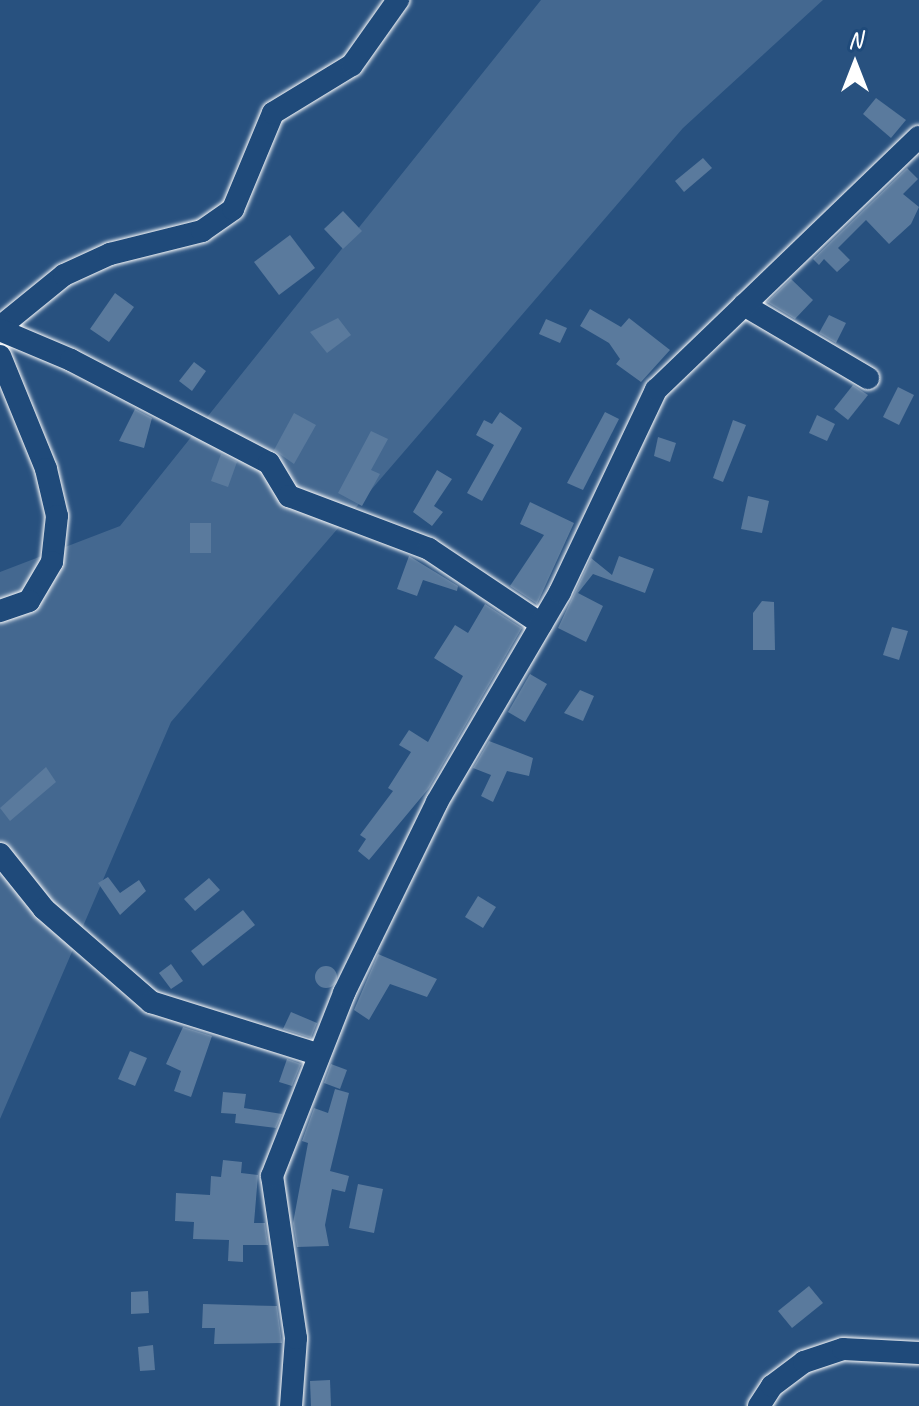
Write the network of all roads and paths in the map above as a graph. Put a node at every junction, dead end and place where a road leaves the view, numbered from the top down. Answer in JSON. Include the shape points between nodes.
{"nodes":[{"id":1,"x":398,"y":0,"type":"edge"},
{"id":2,"x":919,"y":137,"type":"edge"},
{"id":3,"x":744,"y":305,"type":"junction"},
{"id":4,"x":0,"y":329,"type":"edge"},
{"id":5,"x":0,"y":356,"type":"edge"},
{"id":6,"x":868,"y":378,"type":"dead end"},
{"id":7,"x":0,"y":611,"type":"edge"},
{"id":8,"x":541,"y":624,"type":"junction"},
{"id":9,"x":0,"y":854,"type":"edge"},
{"id":10,"x":317,"y":1054,"type":"junction"},
{"id":11,"x":919,"y":1353,"type":"edge"},
{"id":12,"x":291,"y":1406,"type":"edge"},
{"id":13,"x":759,"y":1406,"type":"edge"}],
"edges":[{"from":1,"to":4,"type":"street","via":[[352,65],[273,113],[233,209],[202,231],[110,254],[64,275]]},
{"from":2,"to":3,"type":"street"},
{"from":3,"to":6,"type":"street"},
{"from":3,"to":8,"type":"street","via":[[656,390]]},
{"from":4,"to":8,"type":"street","via":[[269,463],[289,496],[429,549]]},
{"from":5,"to":7,"type":"street","via":[[46,469],[57,516],[52,562],[29,601]]},
{"from":8,"to":10,"type":"street","via":[[437,802]]},
{"from":9,"to":10,"type":"street","via":[[44,909],[151,1002]]},
{"from":10,"to":12,"type":"street","via":[[272,1176],[296,1338]]},
{"from":11,"to":13,"type":"street","via":[[843,1349],[804,1362],[772,1386]]}]}
